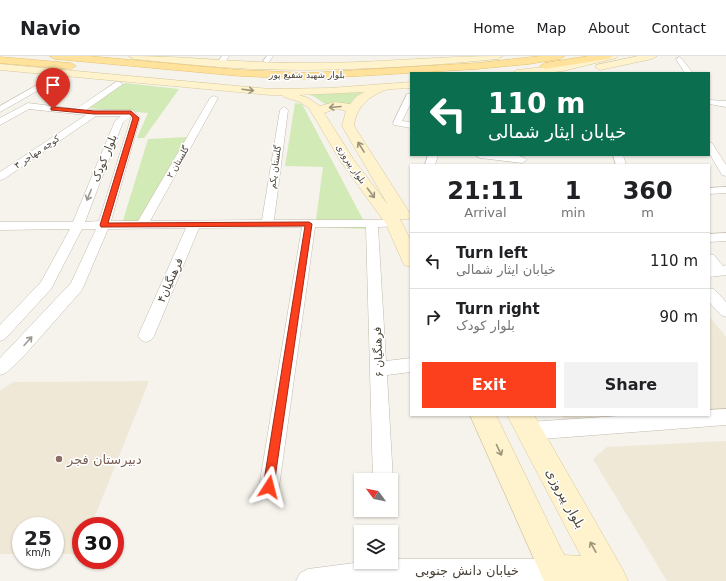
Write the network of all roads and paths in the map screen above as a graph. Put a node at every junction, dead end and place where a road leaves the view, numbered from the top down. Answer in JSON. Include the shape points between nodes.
{"nodes":[{"id":1,"x":55,"y":56,"type":"edge"},
{"id":2,"x":134,"y":56,"type":"edge"},
{"id":3,"x":317,"y":56,"type":"edge"},
{"id":4,"x":353,"y":56,"type":"edge"},
{"id":5,"x":498,"y":56,"type":"edge"},
{"id":6,"x":560,"y":56,"type":"edge"},
{"id":7,"x":608,"y":56,"type":"edge"},
{"id":8,"x":613,"y":56,"type":"edge"},
{"id":9,"x":652,"y":56,"type":"edge"},
{"id":10,"x":156,"y":57,"type":"edge"},
{"id":11,"x":679,"y":59,"type":"dead end"},
{"id":12,"x":0,"y":60,"type":"edge"},
{"id":13,"x":223,"y":60,"type":"edge"},
{"id":14,"x":529,"y":61,"type":"junction"},
{"id":15,"x":402,"y":64,"type":"junction"},
{"id":16,"x":112,"y":65,"type":"junction"},
{"id":17,"x":365,"y":65,"type":"junction"},
{"id":18,"x":296,"y":66,"type":"junction"},
{"id":19,"x":0,"y":67,"type":"edge"},
{"id":20,"x":491,"y":72,"type":"edge"},
{"id":21,"x":526,"y":72,"type":"edge"},
{"id":22,"x":569,"y":72,"type":"edge"},
{"id":23,"x":688,"y":72,"type":"edge"},
{"id":24,"x":56,"y":78,"type":"dead end"},
{"id":25,"x":410,"y":78,"type":"edge"},
{"id":26,"x":119,"y":84,"type":"dead end"},
{"id":27,"x":410,"y":85,"type":"edge"},
{"id":28,"x":392,"y":86,"type":"junction"},
{"id":29,"x":228,"y":87,"type":"junction"},
{"id":30,"x":270,"y":92,"type":"junction"},
{"id":31,"x":410,"y":96,"type":"edge"},
{"id":32,"x":214,"y":98,"type":"dead end"},
{"id":33,"x":710,"y":102,"type":"edge"},
{"id":34,"x":726,"y":104,"type":"edge"},
{"id":35,"x":0,"y":109,"type":"edge"},
{"id":36,"x":352,"y":109,"type":"junction"},
{"id":37,"x":284,"y":110,"type":"dead end"},
{"id":38,"x":78,"y":111,"type":"junction"},
{"id":39,"x":318,"y":112,"type":"junction"},
{"id":40,"x":94,"y":113,"type":"junction"},
{"id":41,"x":131,"y":113,"type":"junction"},
{"id":42,"x":0,"y":114,"type":"edge"},
{"id":43,"x":12,"y":115,"type":"junction"},
{"id":44,"x":0,"y":122,"type":"edge"},
{"id":45,"x":410,"y":125,"type":"edge"},
{"id":46,"x":710,"y":147,"type":"edge"},
{"id":47,"x":126,"y":154,"type":"junction"},
{"id":48,"x":105,"y":156,"type":"junction"},
{"id":49,"x":488,"y":156,"type":"edge"},
{"id":50,"x":522,"y":160,"type":"edge"},
{"id":51,"x":726,"y":173,"type":"edge"},
{"id":52,"x":0,"y":177,"type":"edge"},
{"id":53,"x":726,"y":190,"type":"edge"},
{"id":54,"x":710,"y":191,"type":"edge"},
{"id":55,"x":372,"y":223,"type":"junction"},
{"id":56,"x":394,"y":223,"type":"junction"},
{"id":57,"x":267,"y":224,"type":"junction"},
{"id":58,"x":309,"y":224,"type":"junction"},
{"id":59,"x":104,"y":225,"type":"junction"},
{"id":60,"x":142,"y":225,"type":"junction"},
{"id":61,"x":194,"y":225,"type":"junction"},
{"id":62,"x":0,"y":226,"type":"edge"},
{"id":63,"x":78,"y":226,"type":"junction"},
{"id":64,"x":410,"y":226,"type":"edge"},
{"id":65,"x":726,"y":237,"type":"edge"},
{"id":66,"x":710,"y":238,"type":"edge"},
{"id":67,"x":410,"y":259,"type":"edge"},
{"id":68,"x":710,"y":259,"type":"edge"},
{"id":69,"x":718,"y":271,"type":"edge"},
{"id":70,"x":710,"y":294,"type":"edge"},
{"id":71,"x":726,"y":311,"type":"edge"},
{"id":72,"x":0,"y":335,"type":"edge"},
{"id":73,"x":146,"y":336,"type":"dead end"},
{"id":74,"x":410,"y":365,"type":"edge"},
{"id":75,"x":0,"y":368,"type":"edge"},
{"id":76,"x":379,"y":369,"type":"junction"},
{"id":77,"x":483,"y":416,"type":"edge"},
{"id":78,"x":726,"y":417,"type":"edge"},
{"id":79,"x":525,"y":423,"type":"edge"},
{"id":80,"x":383,"y":473,"type":"edge"},
{"id":81,"x":269,"y":487,"type":"dead end"},
{"id":82,"x":558,"y":575,"type":"edge"},
{"id":83,"x":608,"y":579,"type":"edge"},
{"id":84,"x":308,"y":581,"type":"edge"}],
"edges":[{"from":1,"to":16,"type":"main road","name":"بلوار شهید شفیع پور"},
{"from":2,"to":10,"type":"main road"},
{"from":3,"to":18,"type":"main road","via":[[311,62]]},
{"from":4,"to":17,"type":"main road","via":[[353,61]]},
{"from":5,"to":15,"type":"main road"},
{"from":6,"to":14,"type":"main road","name":"بلوار شهید شفیع پور"},
{"from":7,"to":20,"type":"main road"},
{"from":8,"to":21,"type":"main road","via":[[563,68]]},
{"from":9,"to":22,"type":"main road"},
{"from":10,"to":13,"type":"main road"},
{"from":11,"to":23,"type":"street"},
{"from":12,"to":16,"type":"main road","name":"بلوار شهید شفیع پور"},
{"from":13,"to":16,"type":"main road","via":[[203,65],[134,60]]},
{"from":13,"to":18,"type":"main road"},
{"from":14,"to":15,"type":"main road"},
{"from":14,"to":16,"type":"main road","name":"بلوار شهید شفیع پور","via":[[434,69],[288,76]]},
{"from":15,"to":17,"type":"main road"},
{"from":16,"to":25,"type":"main road","name":"بلوار شهید شفیع پور","via":[[265,82]]},
{"from":16,"to":29,"type":"main road","via":[[142,75]]},
{"from":17,"to":18,"type":"main road"},
{"from":19,"to":29,"type":"main road"},
{"from":24,"to":35,"type":"street"},
{"from":26,"to":38,"type":"street"},
{"from":27,"to":28,"type":"main road"},
{"from":28,"to":30,"type":"main road"},
{"from":28,"to":36,"type":"main road","via":[[371,92],[356,102]]},
{"from":29,"to":30,"type":"main road","one_way":true},
{"from":30,"to":39,"type":"main road","name":"بلوار پیروزی","via":[[295,96],[314,106]]},
{"from":31,"to":45,"type":"street","via":[[397,123]]},
{"from":32,"to":60,"type":"street","name":"گلستان ۲"},
{"from":33,"to":34,"type":"street"},
{"from":36,"to":39,"type":"main road","one_way":true,"via":[[336,106]]},
{"from":64,"to":36,"type":"main road","name":"بلوار پیروزی","one_way":true,"via":[[348,126],[348,116]]},
{"from":37,"to":57,"type":"street","name":"گلستان یکم"},
{"from":38,"to":40,"type":"street"},
{"from":38,"to":43,"type":"street","via":[[28,106]]},
{"from":39,"to":56,"type":"main road","name":"بلوار پیروزی","one_way":true,"via":[[348,162]]},
{"from":40,"to":41,"type":"street"},
{"from":40,"to":52,"type":"street","name":"کوچه مهاجر ۳"},
{"from":41,"to":47,"type":"street","name":"بلوار کودک","via":[[136,118]]},
{"from":41,"to":48,"type":"street","name":"بلوار کودک","via":[[119,121]]},
{"from":42,"to":43,"type":"street"},
{"from":43,"to":44,"type":"street"},
{"from":46,"to":51,"type":"street"},
{"from":47,"to":48,"type":"street"},
{"from":47,"to":59,"type":"street","name":"بلوار کودک"},
{"from":48,"to":63,"type":"street","name":"بلوار کودک","one_way":true},
{"from":49,"to":50,"type":"street"},
{"from":53,"to":54,"type":"street"},
{"from":55,"to":56,"type":"street"},
{"from":55,"to":58,"type":"street"},
{"from":55,"to":76,"type":"street","name":"فرهنگیان ۶"},
{"from":56,"to":67,"type":"main road","name":"بلوار پیروزی"},
{"from":57,"to":58,"type":"street"},
{"from":57,"to":61,"type":"street"},
{"from":58,"to":81,"type":"street"},
{"from":59,"to":60,"type":"street"},
{"from":59,"to":63,"type":"street"},
{"from":75,"to":59,"type":"street","name":"بلوار کودک","one_way":true,"via":[[18,352],[77,286]]},
{"from":60,"to":61,"type":"street"},
{"from":61,"to":73,"type":"street","name":"فرهنگیان۴"},
{"from":62,"to":63,"type":"street"},
{"from":63,"to":72,"type":"street","name":"بلوار کودک","via":[[46,285]]},
{"from":65,"to":66,"type":"street"},
{"from":68,"to":69,"type":"street"},
{"from":70,"to":71,"type":"street"},
{"from":74,"to":76,"type":"street"},
{"from":76,"to":80,"type":"street","name":"فرهنگیان ۶"},
{"from":77,"to":82,"type":"main road","one_way":true},
{"from":78,"to":79,"type":"street"},
{"from":83,"to":79,"type":"main road","name":"بلوار پیروزی","one_way":true},
{"from":82,"to":83,"type":"main road"},
{"from":82,"to":84,"type":"street","name":"خیابان دانش جنوبی","via":[[387,570]]}]}
